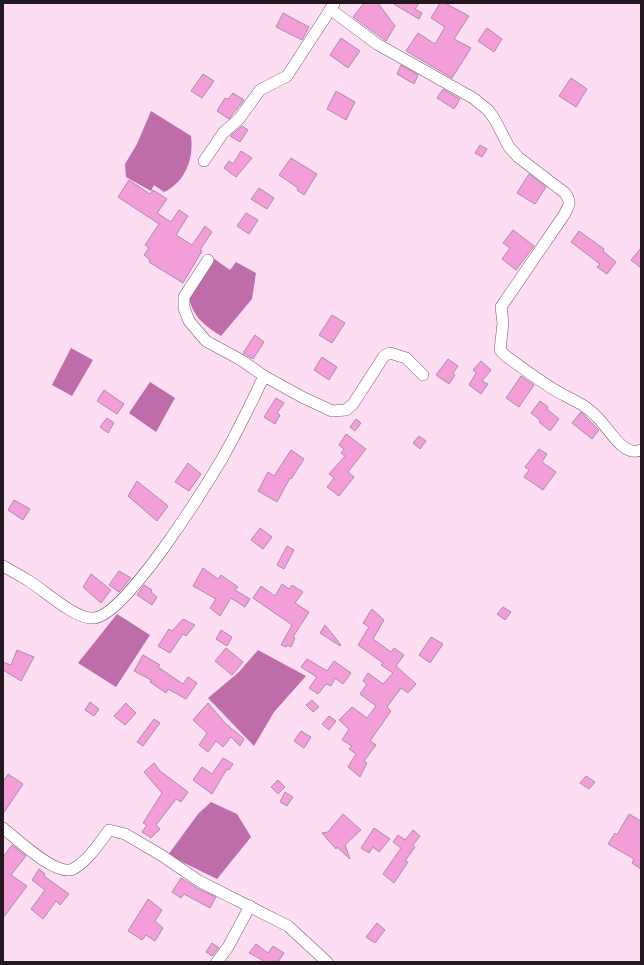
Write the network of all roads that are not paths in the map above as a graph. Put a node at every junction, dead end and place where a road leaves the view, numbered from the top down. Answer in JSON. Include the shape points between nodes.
{"nodes":[{"id":1,"x":332,"y":6,"type":"edge"},
{"id":2,"x":204,"y":161,"type":"dead end"},
{"id":3,"x":208,"y":260,"type":"dead end"},
{"id":4,"x":423,"y":375,"type":"dead end"},
{"id":5,"x":264,"y":376,"type":"junction"},
{"id":6,"x":641,"y":450,"type":"edge"},
{"id":7,"x":3,"y":566,"type":"edge"},
{"id":8,"x":3,"y":828,"type":"edge"},
{"id":9,"x":250,"y":906,"type":"junction"},
{"id":10,"x":217,"y":962,"type":"edge"},
{"id":11,"x":327,"y":962,"type":"edge"}],
"edges":[{"from":1,"to":2,"type":"street","via":[[287,76],[260,90],[239,119],[223,133]]},
{"from":1,"to":6,"type":"street","via":[[378,44],[473,98],[488,110],[509,147],[518,157],[569,199],[570,204],[564,215],[503,301],[500,310],[503,323],[500,350],[564,396],[586,406],[621,445],[637,452]]},
{"from":3,"to":5,"type":"street","via":[[184,297],[185,315],[206,341],[242,360]]},
{"from":4,"to":5,"type":"street","via":[[406,358],[390,352],[384,356],[353,404],[339,412],[332,411]]},
{"from":5,"to":7,"type":"street","via":[[221,460],[174,532],[132,589],[106,614],[87,618]]},
{"from":8,"to":9,"type":"street","via":[[53,866],[68,870],[81,863],[109,830],[125,834],[198,881]]},
{"from":9,"to":10,"type":"street"},
{"from":9,"to":11,"type":"street","via":[[288,926]]}]}
